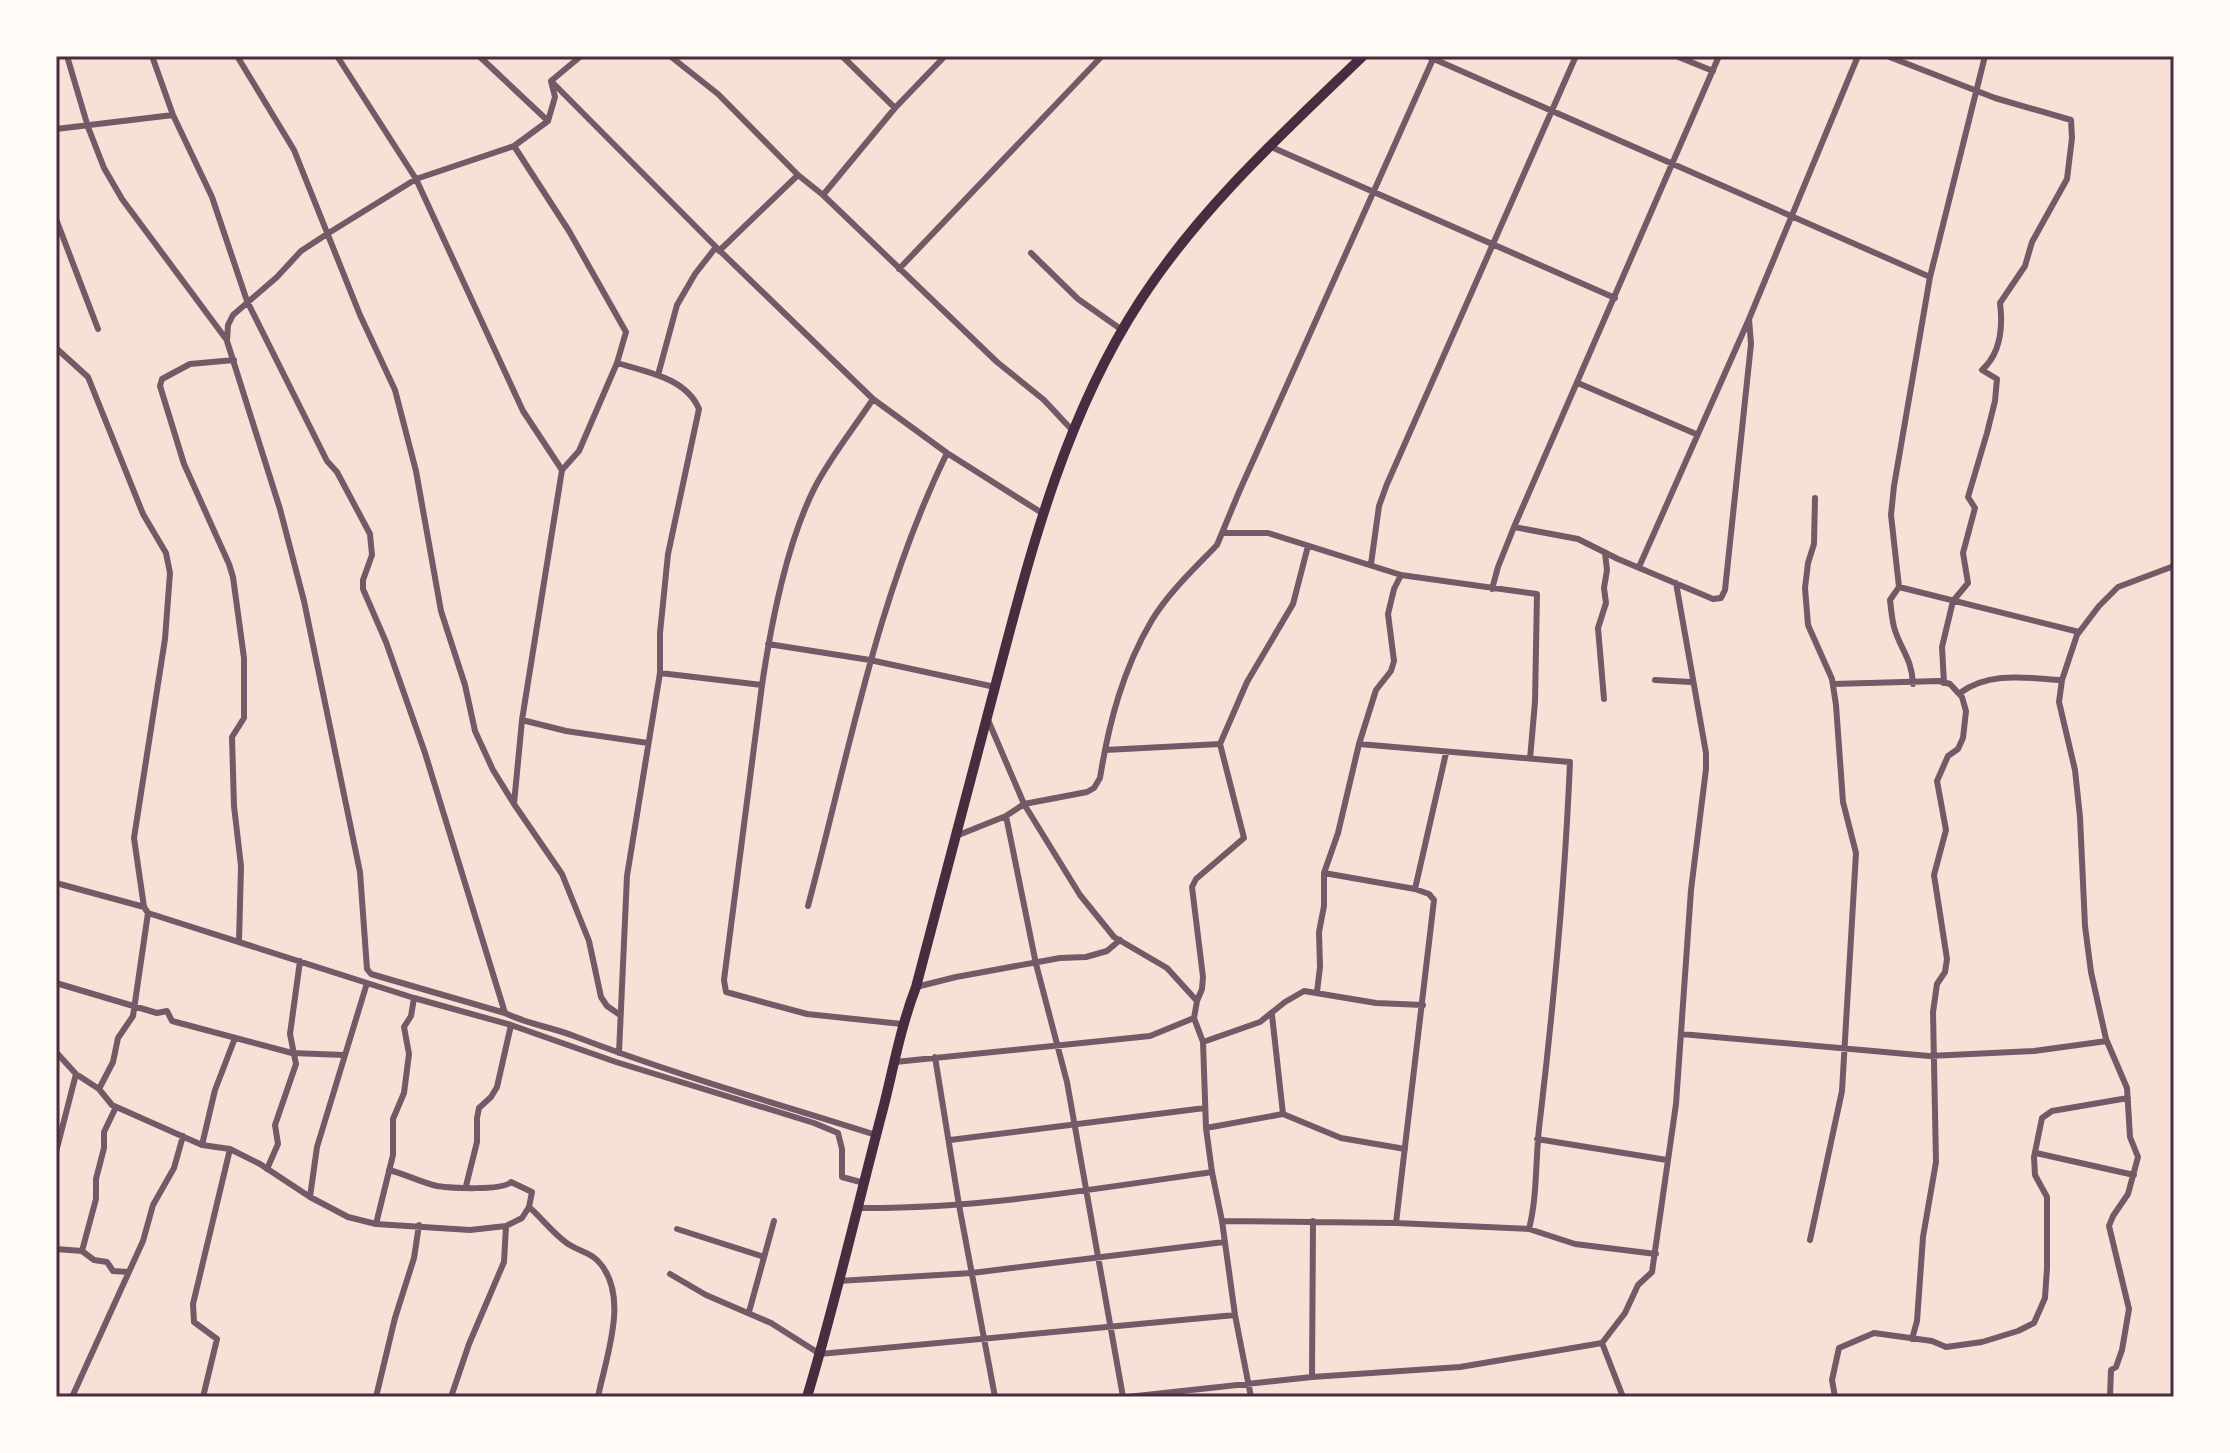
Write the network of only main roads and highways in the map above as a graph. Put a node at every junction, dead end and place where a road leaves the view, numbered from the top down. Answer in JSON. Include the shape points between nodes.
{"nodes":[{"id":1,"x":1363,"y":56,"type":"edge"},
{"id":2,"x":807,"y":1397,"type":"edge"}],
"edges":[{"from":1,"to":2,"type":"highway","via":[[1184,238],[1122,330],[1072,430],[1042,513],[986,715]]}]}
